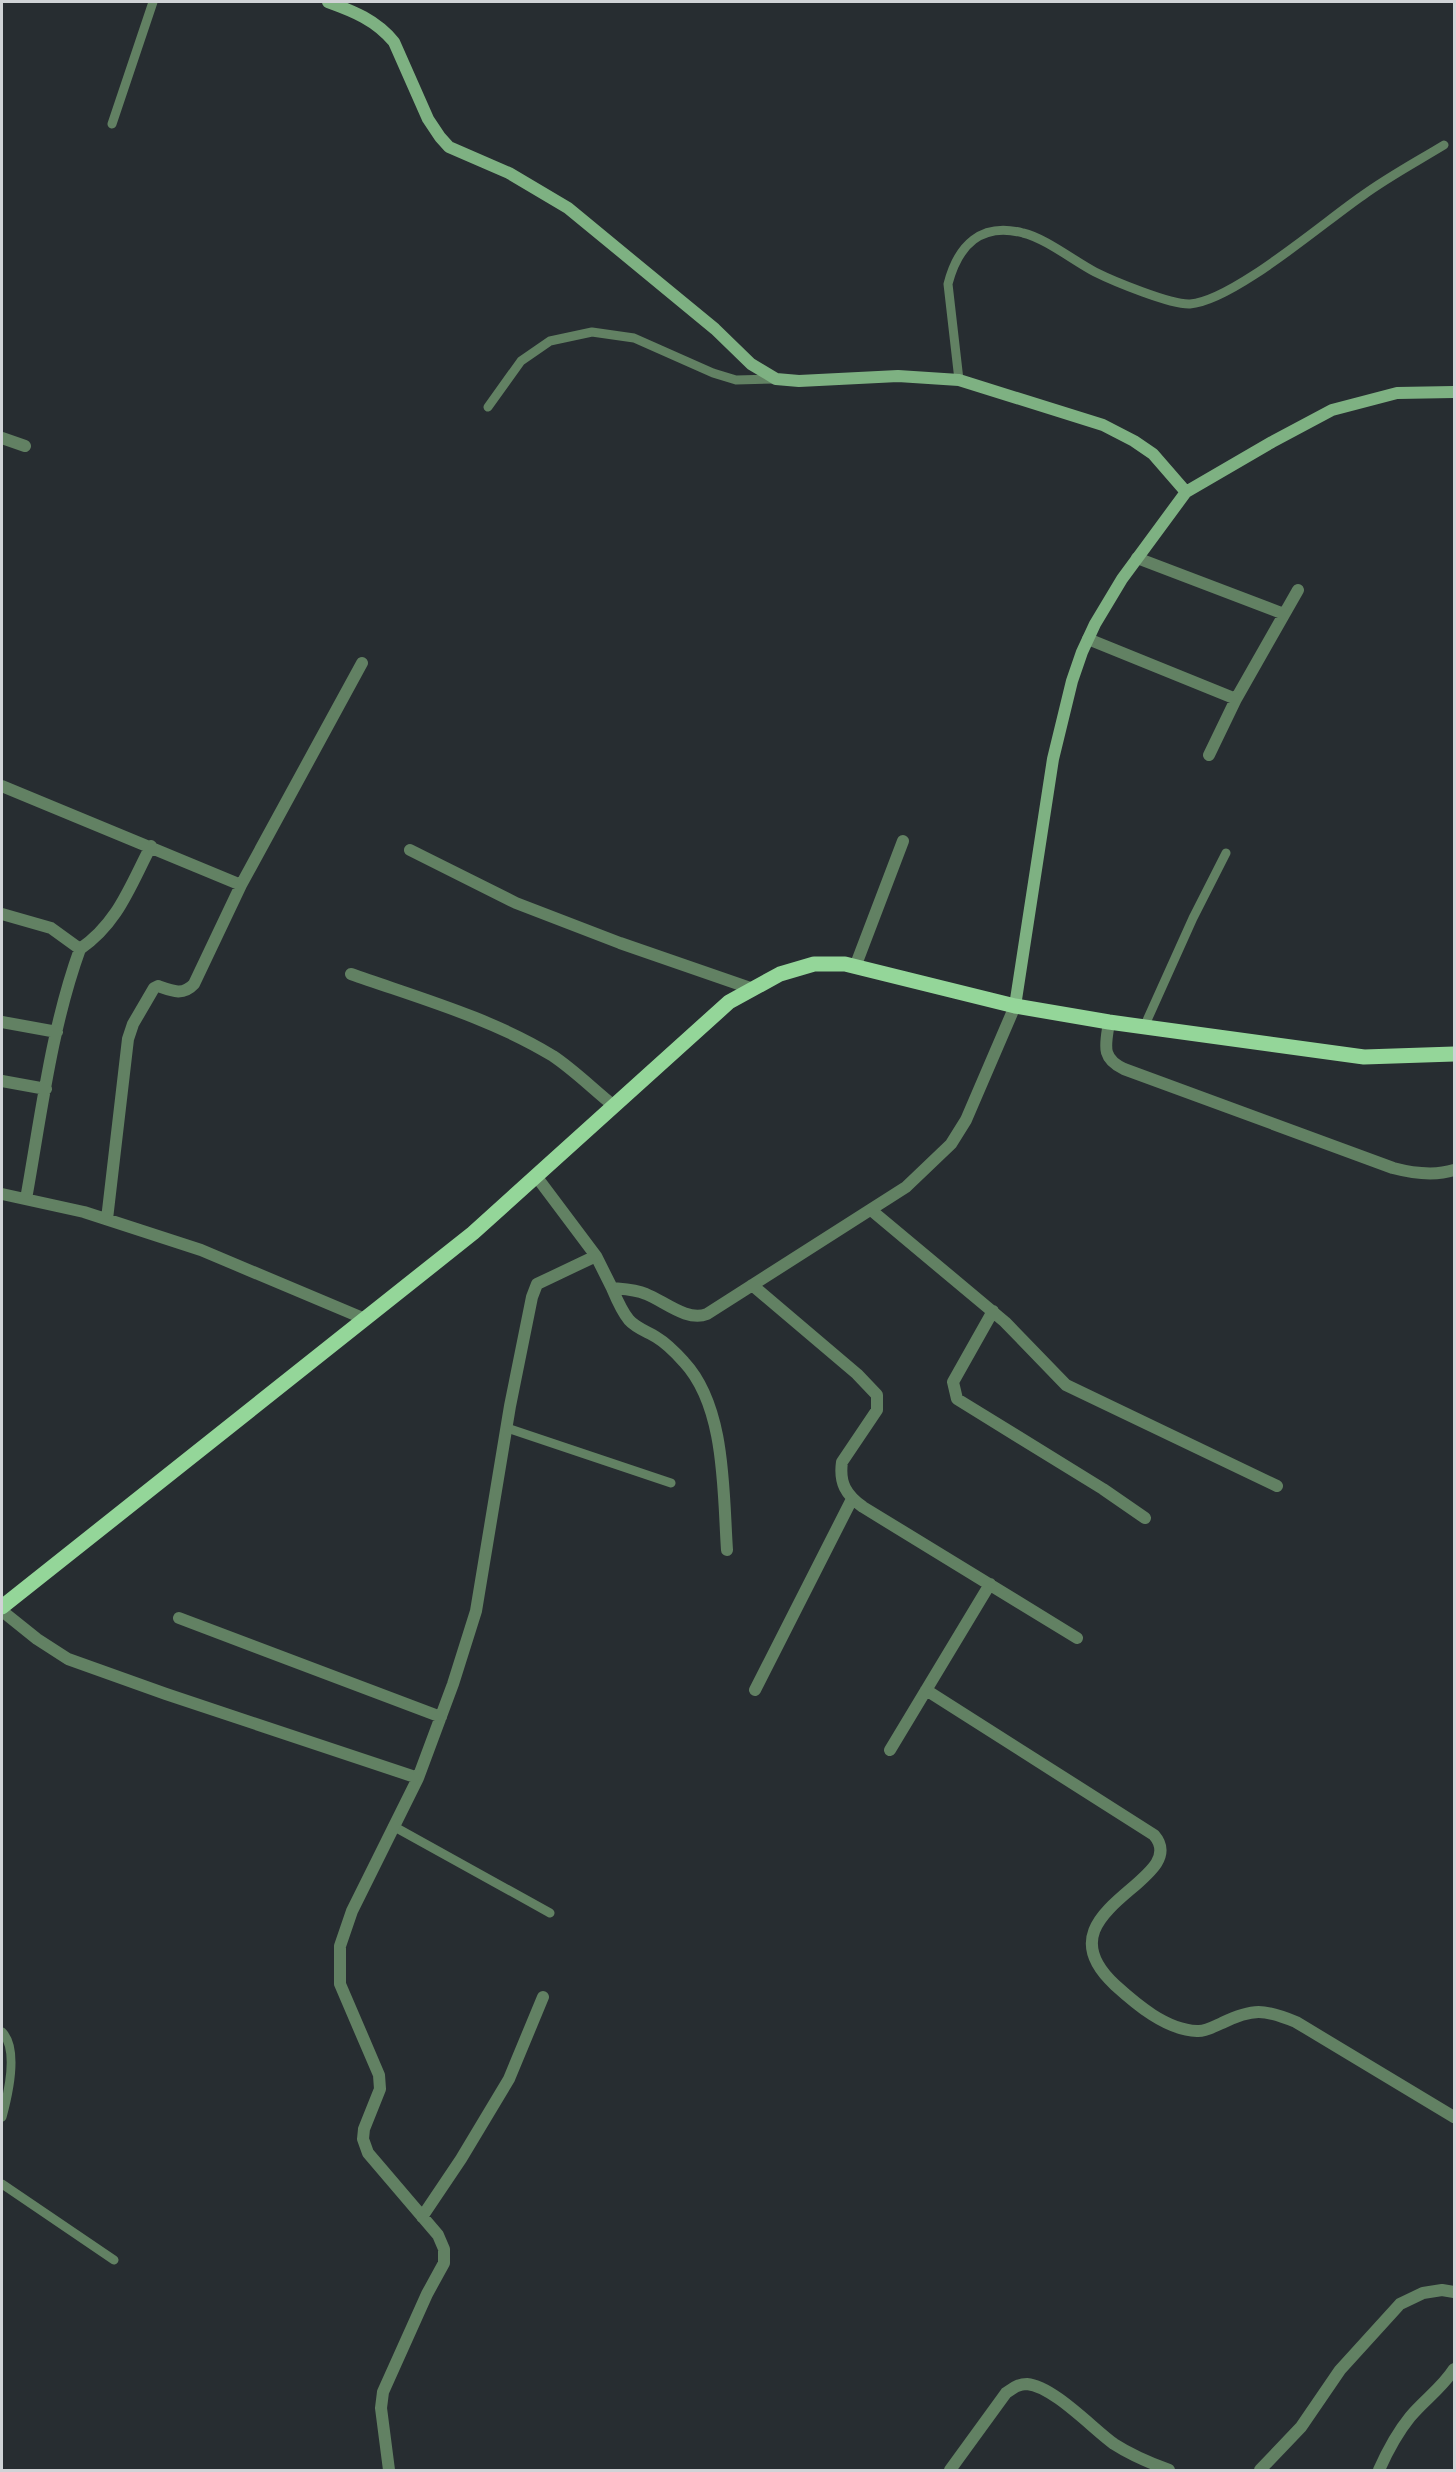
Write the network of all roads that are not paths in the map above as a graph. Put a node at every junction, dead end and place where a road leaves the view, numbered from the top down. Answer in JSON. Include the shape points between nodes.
{"nodes":[{"id":1,"x":153,"y":2,"type":"edge"},
{"id":2,"x":328,"y":2,"type":"edge"},
{"id":3,"x":112,"y":124,"type":"dead end"},
{"id":4,"x":1443,"y":145,"type":"dead end"},
{"id":5,"x":776,"y":379,"type":"junction"},
{"id":6,"x":959,"y":380,"type":"junction"},
{"id":7,"x":1455,"y":393,"type":"edge"},
{"id":8,"x":488,"y":407,"type":"dead end"},
{"id":9,"x":2,"y":438,"type":"edge"},
{"id":10,"x":25,"y":446,"type":"dead end"},
{"id":11,"x":1186,"y":492,"type":"junction"},
{"id":12,"x":1137,"y":558,"type":"junction"},
{"id":13,"x":1298,"y":590,"type":"dead end"},
{"id":14,"x":1284,"y":614,"type":"junction"},
{"id":15,"x":1088,"y":639,"type":"junction"},
{"id":16,"x":362,"y":663,"type":"dead end"},
{"id":17,"x":1236,"y":699,"type":"junction"},
{"id":18,"x":1209,"y":755,"type":"dead end"},
{"id":19,"x":2,"y":786,"type":"edge"},
{"id":20,"x":903,"y":841,"type":"dead end"},
{"id":21,"x":151,"y":846,"type":"junction"},
{"id":22,"x":410,"y":850,"type":"dead end"},
{"id":23,"x":1226,"y":853,"type":"dead end"},
{"id":24,"x":242,"y":885,"type":"junction"},
{"id":25,"x":2,"y":914,"type":"edge"},
{"id":26,"x":80,"y":949,"type":"junction"},
{"id":27,"x":855,"y":967,"type":"junction"},
{"id":28,"x":351,"y":974,"type":"dead end"},
{"id":29,"x":753,"y":989,"type":"junction"},
{"id":30,"x":1016,"y":1006,"type":"junction"},
{"id":31,"x":2,"y":1022,"type":"edge"},
{"id":32,"x":1109,"y":1022,"type":"junction"},
{"id":33,"x":1144,"y":1027,"type":"junction"},
{"id":34,"x":57,"y":1032,"type":"junction"},
{"id":35,"x":1455,"y":1054,"type":"edge"},
{"id":36,"x":2,"y":1081,"type":"edge"},
{"id":37,"x":46,"y":1089,"type":"junction"},
{"id":38,"x":614,"y":1106,"type":"junction"},
{"id":39,"x":1455,"y":1170,"type":"edge"},
{"id":40,"x":536,"y":1176,"type":"junction"},
{"id":41,"x":2,"y":1194,"type":"edge"},
{"id":42,"x":26,"y":1199,"type":"junction"},
{"id":43,"x":871,"y":1210,"type":"junction"},
{"id":44,"x":107,"y":1220,"type":"junction"},
{"id":45,"x":596,"y":1256,"type":"junction"},
{"id":46,"x":752,"y":1285,"type":"junction"},
{"id":47,"x":612,"y":1288,"type":"junction"},
{"id":48,"x":993,"y":1311,"type":"junction"},
{"id":49,"x":365,"y":1319,"type":"junction"},
{"id":50,"x":507,"y":1428,"type":"junction"},
{"id":51,"x":671,"y":1483,"type":"dead end"},
{"id":52,"x":1277,"y":1486,"type":"dead end"},
{"id":53,"x":852,"y":1499,"type":"junction"},
{"id":54,"x":1145,"y":1518,"type":"dead end"},
{"id":55,"x":727,"y":1550,"type":"dead end"},
{"id":56,"x":990,"y":1584,"type":"junction"},
{"id":57,"x":2,"y":1609,"type":"edge"},
{"id":58,"x":179,"y":1618,"type":"dead end"},
{"id":59,"x":1077,"y":1638,"type":"dead end"},
{"id":60,"x":755,"y":1690,"type":"dead end"},
{"id":61,"x":926,"y":1690,"type":"junction"},
{"id":62,"x":441,"y":1717,"type":"junction"},
{"id":63,"x":890,"y":1750,"type":"dead end"},
{"id":64,"x":418,"y":1778,"type":"junction"},
{"id":65,"x":393,"y":1826,"type":"junction"},
{"id":66,"x":550,"y":1913,"type":"dead end"},
{"id":67,"x":543,"y":1996,"type":"dead end"},
{"id":68,"x":2,"y":2032,"type":"edge"},
{"id":69,"x":2,"y":2116,"type":"edge"},
{"id":70,"x":1455,"y":2117,"type":"edge"},
{"id":71,"x":2,"y":2184,"type":"edge"},
{"id":72,"x":422,"y":2217,"type":"junction"},
{"id":73,"x":114,"y":2260,"type":"dead end"},
{"id":74,"x":1454,"y":2290,"type":"edge"},
{"id":75,"x":1455,"y":2369,"type":"edge"},
{"id":76,"x":389,"y":2470,"type":"edge"},
{"id":77,"x":950,"y":2470,"type":"edge"},
{"id":78,"x":1168,"y":2470,"type":"edge"},
{"id":79,"x":1260,"y":2470,"type":"edge"},
{"id":80,"x":1380,"y":2470,"type":"edge"}],
"edges":[{"from":1,"to":3,"type":"lane"},
{"from":2,"to":5,"type":"street","via":[[360,14],[394,42],[428,119],[449,147],[509,173],[568,208],[715,329],[751,364]]},
{"from":4,"to":6,"type":"lane","via":[[1364,194],[1247,279],[1206,301],[1188,304],[1164,298],[1096,273],[1025,233],[1002,230],[978,235],[960,253],[948,284]]},
{"from":5,"to":6,"type":"street","via":[[898,376]]},
{"from":5,"to":8,"type":"lane","via":[[736,380],[634,338],[592,332],[550,341],[521,361]]},
{"from":6,"to":11,"type":"street","via":[[1102,425],[1152,454]]},
{"from":7,"to":11,"type":"street","via":[[1397,393],[1332,410]]},
{"from":9,"to":10,"type":"street"},
{"from":11,"to":12,"type":"street"},
{"from":12,"to":14,"type":"street"},
{"from":12,"to":15,"type":"street"},
{"from":13,"to":14,"type":"street"},
{"from":14,"to":17,"type":"street"},
{"from":15,"to":17,"type":"street"},
{"from":15,"to":30,"type":"street","via":[[1072,681],[1053,759]]},
{"from":16,"to":24,"type":"street"},
{"from":17,"to":18,"type":"street"},
{"from":19,"to":21,"type":"street"},
{"from":20,"to":27,"type":"street"},
{"from":21,"to":24,"type":"street"},
{"from":21,"to":26,"type":"street","via":[[113,920]]},
{"from":22,"to":29,"type":"street","via":[[536,911]]},
{"from":23,"to":33,"type":"lane"},
{"from":24,"to":44,"type":"street","via":[[194,984],[188,991],[180,992],[154,988],[133,1024],[124,1061]]},
{"from":25,"to":26,"type":"street","via":[[51,928]]},
{"from":26,"to":34,"type":"street"},
{"from":27,"to":29,"type":"main road","via":[[814,964],[780,974]]},
{"from":27,"to":30,"type":"main road"},
{"from":28,"to":38,"type":"street","via":[[521,1038],[555,1058]]},
{"from":29,"to":38,"type":"main road","via":[[729,1002]]},
{"from":30,"to":32,"type":"main road"},
{"from":30,"to":43,"type":"street","via":[[966,1120],[951,1144],[906,1187]]},
{"from":31,"to":34,"type":"street"},
{"from":32,"to":33,"type":"main road"},
{"from":32,"to":39,"type":"street","via":[[1107,1056],[1124,1069],[1393,1168],[1424,1173]]},
{"from":33,"to":35,"type":"main road","via":[[1364,1057]]},
{"from":34,"to":37,"type":"street"},
{"from":36,"to":37,"type":"street"},
{"from":37,"to":42,"type":"street"},
{"from":38,"to":40,"type":"main road"},
{"from":40,"to":45,"type":"street"},
{"from":40,"to":49,"type":"main road","via":[[473,1233]]},
{"from":41,"to":42,"type":"street"},
{"from":42,"to":44,"type":"street"},
{"from":43,"to":46,"type":"street"},
{"from":43,"to":48,"type":"street"},
{"from":44,"to":49,"type":"street","via":[[201,1250]]},
{"from":45,"to":47,"type":"street"},
{"from":45,"to":50,"type":"street","via":[[537,1284]]},
{"from":46,"to":47,"type":"street","via":[[698,1317],[643,1292]]},
{"from":46,"to":53,"type":"street","via":[[877,1395],[877,1410],[842,1462],[840,1471]]},
{"from":47,"to":55,"type":"street","via":[[631,1322],[659,1339],[685,1363],[705,1395],[713,1416],[721,1471]]},
{"from":48,"to":52,"type":"street","via":[[1066,1385]]},
{"from":48,"to":54,"type":"street","via":[[953,1382],[957,1399]]},
{"from":49,"to":57,"type":"main road"},
{"from":50,"to":51,"type":"lane"},
{"from":50,"to":62,"type":"street","via":[[476,1611]]},
{"from":53,"to":56,"type":"street"},
{"from":53,"to":60,"type":"street"},
{"from":56,"to":59,"type":"street"},
{"from":56,"to":61,"type":"street"},
{"from":57,"to":64,"type":"street","via":[[68,1659]]},
{"from":58,"to":62,"type":"street"},
{"from":61,"to":63,"type":"street"},
{"from":61,"to":70,"type":"street","via":[[1160,1842],[1162,1854],[1155,1865],[1117,1901],[1096,1926],[1091,1939],[1092,1953],[1101,1969],[1132,2001],[1180,2028],[1198,2032],[1254,2010],[1273,2013],[1296,2022]]},
{"from":62,"to":64,"type":"street"},
{"from":64,"to":65,"type":"street"},
{"from":65,"to":66,"type":"lane"},
{"from":65,"to":72,"type":"street","via":[[352,1911],[340,1946],[340,1984],[379,2075],[380,2089],[363,2139],[368,2153]]},
{"from":67,"to":72,"type":"street","via":[[509,2079]]},
{"from":68,"to":69,"type":"lane","via":[[8,2038],[12,2057]]},
{"from":71,"to":73,"type":"lane"},
{"from":72,"to":76,"type":"street","via":[[438,2235],[444,2263],[384,2392],[381,2408]]},
{"from":74,"to":79,"type":"street","via":[[1423,2293],[1400,2304],[1340,2370],[1301,2427]]},
{"from":75,"to":80,"type":"street","via":[[1398,2433]]},
{"from":77,"to":78,"type":"street","via":[[1002,2398],[1016,2386],[1026,2384],[1071,2408],[1114,2444]]}]}
